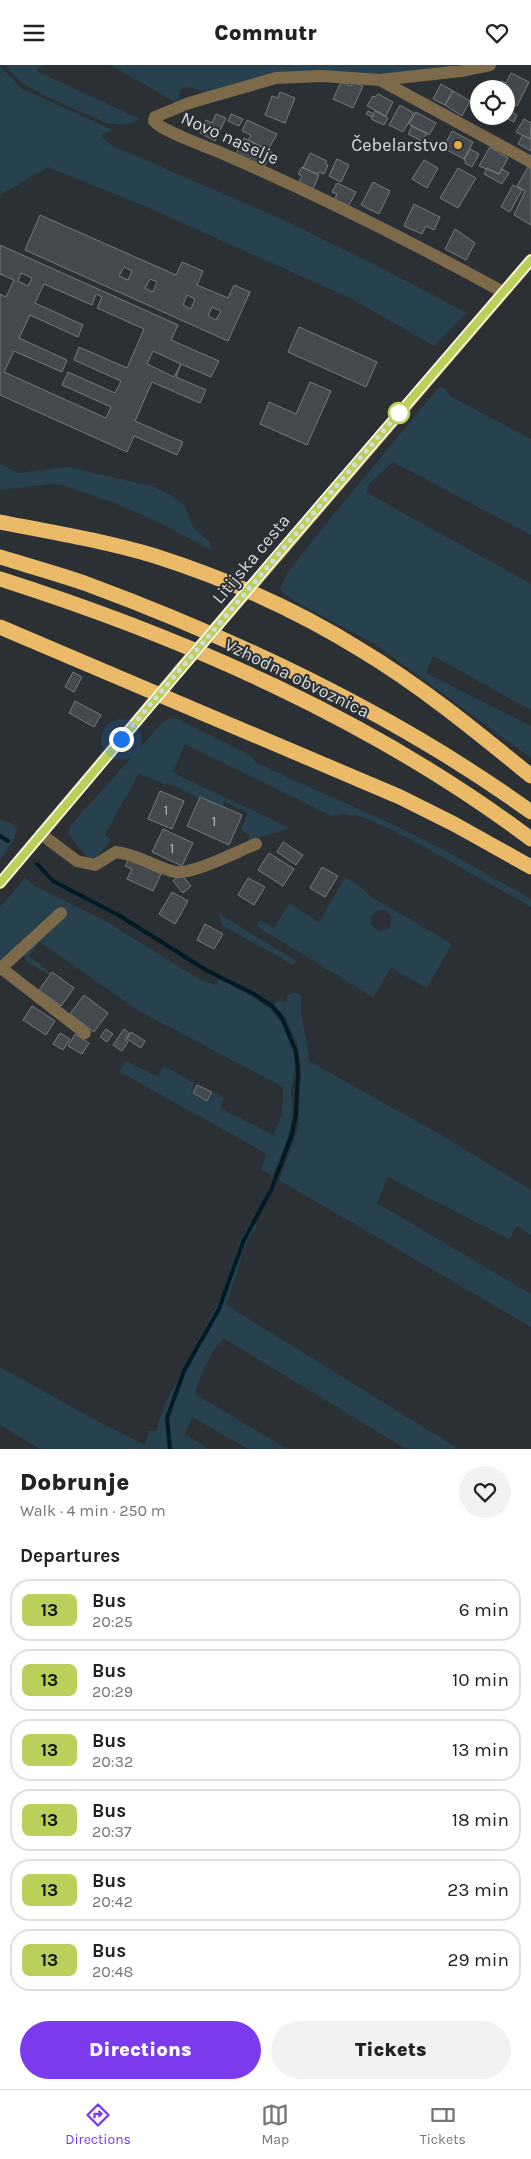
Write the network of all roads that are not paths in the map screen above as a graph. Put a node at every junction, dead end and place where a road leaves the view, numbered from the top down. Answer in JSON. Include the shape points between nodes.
{"nodes":[{"id":1,"x":490,"y":65,"type":"edge"},
{"id":2,"x":380,"y":80,"type":"junction"},
{"id":3,"x":531,"y":162,"type":"edge"},
{"id":4,"x":531,"y":260,"type":"edge"},
{"id":5,"x":503,"y":292,"type":"junction"},
{"id":6,"x":0,"y":522,"type":"edge"},
{"id":7,"x":0,"y":557,"type":"edge"},
{"id":8,"x":0,"y":579,"type":"edge"},
{"id":9,"x":247,"y":591,"type":"junction"},
{"id":10,"x":0,"y":627,"type":"edge"},
{"id":11,"x":159,"y":695,"type":"junction"},
{"id":12,"x":531,"y":776,"type":"edge"},
{"id":13,"x":531,"y":812,"type":"edge"},
{"id":14,"x":41,"y":834,"type":"junction"},
{"id":15,"x":531,"y":839,"type":"edge"},
{"id":16,"x":256,"y":844,"type":"dead end"},
{"id":17,"x":531,"y":867,"type":"edge"},
{"id":18,"x":0,"y":883,"type":"edge"},
{"id":19,"x":61,"y":913,"type":"dead end"},
{"id":20,"x":0,"y":969,"type":"edge"},
{"id":21,"x":85,"y":1033,"type":"dead end"}],
"edges":[{"from":1,"to":2,"type":"street","name":"Novo naselje"},
{"from":2,"to":3,"type":"street","name":"Novo naselje"},
{"from":2,"to":5,"type":"street","name":"Novo naselje","via":[[322,76],[276,78],[189,103],[155,117],[154,121],[178,135],[302,189]]},
{"from":4,"to":5,"type":"main road","name":"Litijska cesta"},
{"from":5,"to":9,"type":"main road","name":"Litijska cesta"},
{"from":6,"to":9,"type":"highway","via":[[130,549]]},
{"from":7,"to":13,"type":"highway","name":"Vzhodna obvoznica","via":[[85,583],[190,624],[320,684],[421,740]]},
{"from":8,"to":15,"type":"highway","name":"Vzhodna obvoznica","via":[[166,637],[257,677],[412,760]]},
{"from":9,"to":11,"type":"main road","name":"Litijska cesta","bridge":true},
{"from":9,"to":12,"type":"highway","via":[[329,631],[383,663]]},
{"from":10,"to":11,"type":"highway"},
{"from":11,"to":14,"type":"main road","name":"Litijska cesta"},
{"from":11,"to":17,"type":"highway","via":[[400,797]]},
{"from":14,"to":16,"type":"street","via":[[77,861],[95,865],[116,852],[130,853],[175,872],[190,871]]},
{"from":14,"to":18,"type":"main road","name":"Litijska cesta"},
{"from":19,"to":20,"type":"street"},
{"from":20,"to":21,"type":"street"}]}
